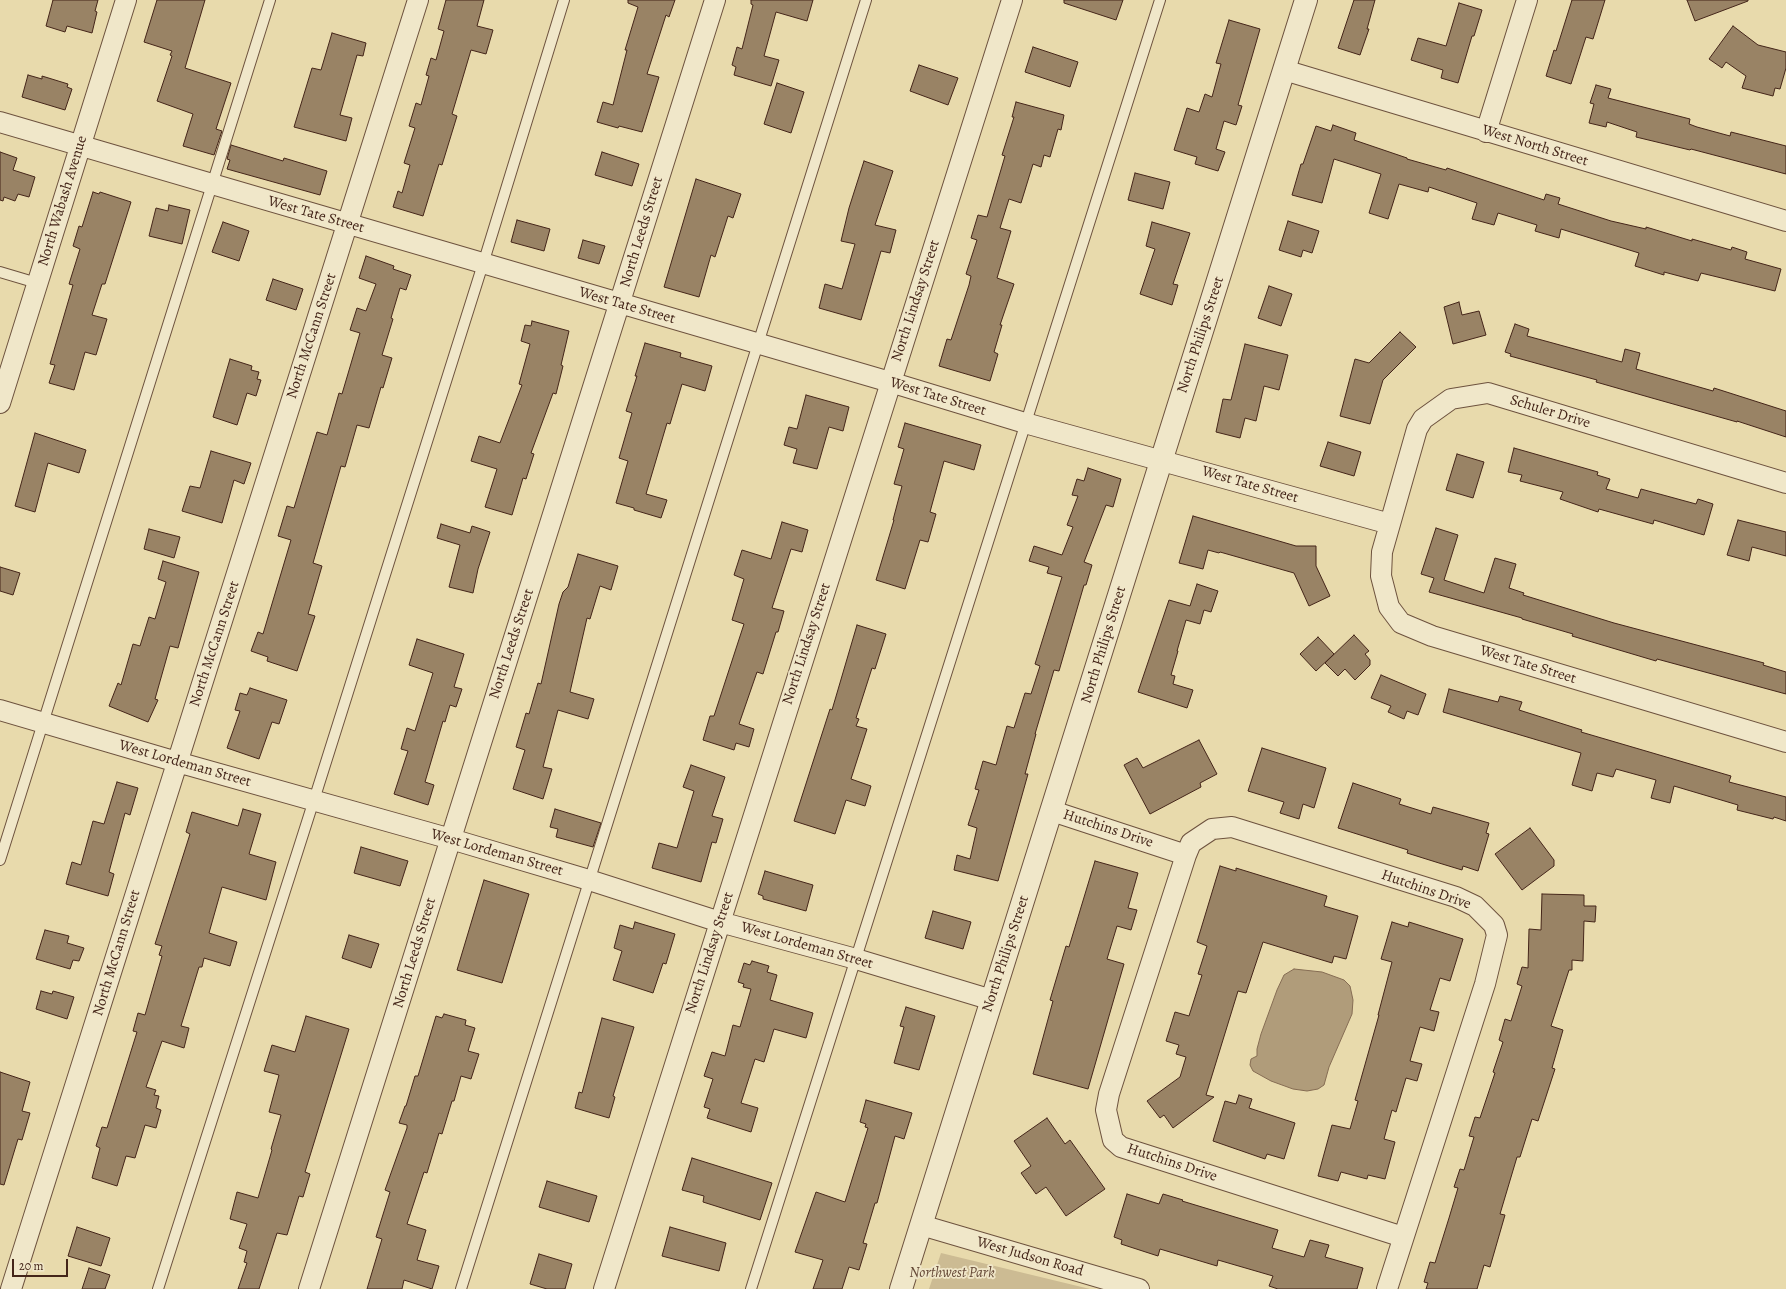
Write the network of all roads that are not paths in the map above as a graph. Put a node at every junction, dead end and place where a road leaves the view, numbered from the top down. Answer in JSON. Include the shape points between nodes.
{"nodes":[{"id":1,"x":126,"y":0,"type":"edge"},
{"id":2,"x":270,"y":0,"type":"edge"},
{"id":3,"x":418,"y":0,"type":"edge"},
{"id":4,"x":564,"y":0,"type":"edge"},
{"id":5,"x":715,"y":0,"type":"edge"},
{"id":6,"x":866,"y":0,"type":"edge"},
{"id":7,"x":1012,"y":0,"type":"edge"},
{"id":8,"x":1160,"y":0,"type":"edge"},
{"id":9,"x":1306,"y":0,"type":"edge"},
{"id":10,"x":1527,"y":0,"type":"edge"},
{"id":11,"x":1284,"y":70,"type":"junction"},
{"id":12,"x":0,"y":122,"type":"edge"},
{"id":13,"x":1486,"y":132,"type":"junction"},
{"id":14,"x":80,"y":146,"type":"junction"},
{"id":15,"x":213,"y":184,"type":"junction"},
{"id":16,"x":1786,"y":221,"type":"edge"},
{"id":17,"x":348,"y":224,"type":"junction"},
{"id":18,"x":483,"y":264,"type":"junction"},
{"id":19,"x":0,"y":272,"type":"edge"},
{"id":20,"x":37,"y":284,"type":"junction"},
{"id":21,"x":620,"y":303,"type":"junction"},
{"id":22,"x":758,"y":344,"type":"junction"},
{"id":23,"x":890,"y":382,"type":"junction"},
{"id":24,"x":0,"y":403,"type":"edge"},
{"id":25,"x":1025,"y":423,"type":"junction"},
{"id":26,"x":1161,"y":460,"type":"junction"},
{"id":27,"x":1786,"y":483,"type":"edge"},
{"id":28,"x":1390,"y":524,"type":"junction"},
{"id":29,"x":0,"y":710,"type":"edge"},
{"id":30,"x":42,"y":723,"type":"junction"},
{"id":31,"x":1786,"y":742,"type":"edge"},
{"id":32,"x":177,"y":762,"type":"junction"},
{"id":33,"x":314,"y":800,"type":"junction"},
{"id":34,"x":1052,"y":811,"type":"junction"},
{"id":35,"x":450,"y":839,"type":"junction"},
{"id":36,"x":1186,"y":855,"type":"junction"},
{"id":37,"x":0,"y":860,"type":"edge"},
{"id":38,"x":589,"y":880,"type":"junction"},
{"id":39,"x":720,"y":922,"type":"junction"},
{"id":40,"x":856,"y":959,"type":"junction"},
{"id":41,"x":992,"y":1000,"type":"junction"},
{"id":42,"x":921,"y":1225,"type":"junction"},
{"id":43,"x":1403,"y":1237,"type":"junction"},
{"id":44,"x":11,"y":1289,"type":"edge"},
{"id":45,"x":158,"y":1289,"type":"edge"},
{"id":46,"x":309,"y":1289,"type":"edge"},
{"id":47,"x":461,"y":1289,"type":"edge"},
{"id":48,"x":604,"y":1289,"type":"edge"},
{"id":49,"x":751,"y":1289,"type":"edge"},
{"id":50,"x":901,"y":1289,"type":"edge"},
{"id":51,"x":1139,"y":1289,"type":"edge"},
{"id":52,"x":1387,"y":1289,"type":"edge"}],
"edges":[{"from":1,"to":14,"type":"street","name":"North Wabash Avenue"},
{"from":2,"to":15,"type":"lane"},
{"from":3,"to":17,"type":"street","name":"North McCann Street"},
{"from":4,"to":18,"type":"lane"},
{"from":5,"to":21,"type":"street","name":"North Leeds Street"},
{"from":6,"to":22,"type":"lane"},
{"from":7,"to":23,"type":"street","name":"North Lindsay Street"},
{"from":8,"to":25,"type":"lane"},
{"from":9,"to":11,"type":"street","name":"North Philips Street"},
{"from":10,"to":13,"type":"street"},
{"from":11,"to":13,"type":"street","name":"West North Street"},
{"from":11,"to":26,"type":"street","name":"North Philips Street"},
{"from":12,"to":14,"type":"street","name":"West Tate Street"},
{"from":13,"to":16,"type":"street","name":"West North Street"},
{"from":14,"to":15,"type":"street","name":"West Tate Street"},
{"from":14,"to":20,"type":"street","name":"North Wabash Avenue"},
{"from":15,"to":17,"type":"street","name":"West Tate Street"},
{"from":15,"to":30,"type":"lane"},
{"from":17,"to":18,"type":"street","name":"West Tate Street"},
{"from":17,"to":32,"type":"street","name":"North McCann Street"},
{"from":18,"to":21,"type":"street","name":"West Tate Street"},
{"from":18,"to":33,"type":"lane"},
{"from":19,"to":20,"type":"lane"},
{"from":20,"to":24,"type":"street","name":"North Wabash Avenue"},
{"from":21,"to":22,"type":"street","name":"West Tate Street"},
{"from":21,"to":35,"type":"street","name":"North Leeds Street"},
{"from":22,"to":23,"type":"street","name":"West Tate Street"},
{"from":22,"to":38,"type":"lane"},
{"from":23,"to":25,"type":"street","name":"West Tate Street"},
{"from":23,"to":39,"type":"street","name":"North Lindsay Street"},
{"from":25,"to":26,"type":"street","name":"West Tate Street"},
{"from":25,"to":40,"type":"lane"},
{"from":26,"to":28,"type":"street","name":"West Tate Street"},
{"from":26,"to":34,"type":"street","name":"North Philips Street"},
{"from":27,"to":28,"type":"street","name":"Schuler Drive","via":[[1488,393],[1451,399],[1423,419],[1417,429]]},
{"from":28,"to":31,"type":"street","name":"West Tate Street","via":[[1382,552],[1381,576],[1389,607],[1401,623],[1432,636]]},
{"from":29,"to":30,"type":"street","name":"West Lordeman Street"},
{"from":30,"to":32,"type":"street","name":"West Lordeman Street"},
{"from":30,"to":37,"type":"lane"},
{"from":32,"to":33,"type":"street","name":"West Lordeman Street"},
{"from":32,"to":44,"type":"street","name":"North McCann Street"},
{"from":33,"to":35,"type":"street","name":"West Lordeman Street"},
{"from":33,"to":45,"type":"lane"},
{"from":34,"to":36,"type":"street","name":"Hutchins Drive"},
{"from":34,"to":41,"type":"street","name":"North Philips Street"},
{"from":35,"to":38,"type":"street","name":"West Lordeman Street"},
{"from":35,"to":46,"type":"street","name":"North Leeds Street"},
{"from":36,"to":43,"type":"street","name":"Hutchins Drive","via":[[1109,1094],[1106,1110],[1113,1140],[1121,1147]]},
{"from":36,"to":43,"type":"street","name":"Hutchins Drive","via":[[1191,843],[1200,836],[1212,829],[1232,827],[1456,897],[1475,906],[1494,925],[1497,935],[1485,984]]},
{"from":38,"to":39,"type":"street","name":"West Lordeman Street"},
{"from":38,"to":47,"type":"lane"},
{"from":39,"to":40,"type":"street","name":"West Lordeman Street"},
{"from":39,"to":48,"type":"street","name":"North Lindsay Street"},
{"from":40,"to":41,"type":"street","name":"West Lordeman Street"},
{"from":40,"to":49,"type":"lane"},
{"from":41,"to":42,"type":"street","name":"North Philips Street"},
{"from":42,"to":50,"type":"street","name":"North Philips Street"},
{"from":42,"to":51,"type":"street","name":"West Judson Road"},
{"from":43,"to":52,"type":"street","name":"Hutchins Drive"}]}
